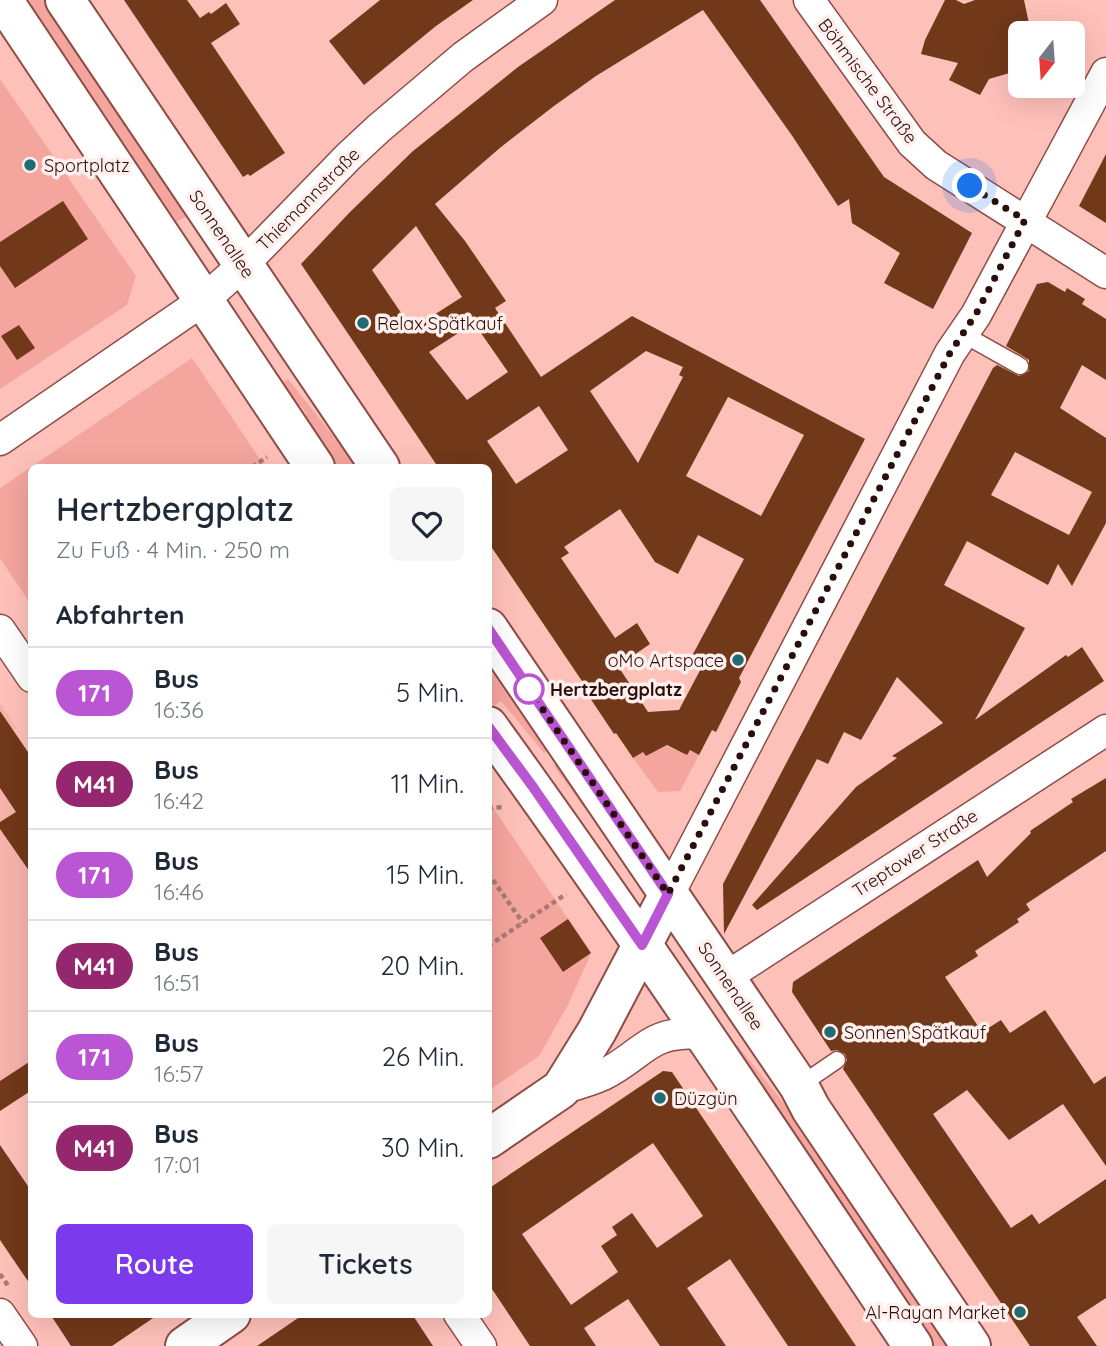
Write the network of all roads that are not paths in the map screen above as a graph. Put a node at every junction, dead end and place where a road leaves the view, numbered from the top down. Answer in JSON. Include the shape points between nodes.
{"nodes":[{"id":1,"x":3,"y":0,"type":"edge"},
{"id":2,"x":65,"y":0,"type":"edge"},
{"id":3,"x":542,"y":0,"type":"edge"},
{"id":4,"x":809,"y":0,"type":"edge"},
{"id":5,"x":1106,"y":73,"type":"edge"},
{"id":6,"x":1025,"y":220,"type":"junction"},
{"id":7,"x":243,"y":265,"type":"junction"},
{"id":8,"x":1106,"y":273,"type":"edge"},
{"id":9,"x":204,"y":300,"type":"junction"},
{"id":10,"x":963,"y":334,"type":"junction"},
{"id":11,"x":1020,"y":366,"type":"dead end"},
{"id":12,"x":0,"y":440,"type":"edge"},
{"id":13,"x":314,"y":464,"type":"edge"},
{"id":14,"x":378,"y":464,"type":"edge"},
{"id":15,"x":1,"y":634,"type":"edge"},
{"id":16,"x":492,"y":634,"type":"edge"},
{"id":17,"x":28,"y":671,"type":"edge"},
{"id":18,"x":1106,"y":730,"type":"edge"},
{"id":19,"x":492,"y":731,"type":"edge"},
{"id":20,"x":668,"y":894,"type":"junction"},
{"id":21,"x":642,"y":945,"type":"junction"},
{"id":22,"x":726,"y":978,"type":"junction"},
{"id":23,"x":703,"y":1034,"type":"junction"},
{"id":24,"x":837,"y":1060,"type":"dead end"},
{"id":25,"x":799,"y":1086,"type":"junction"},
{"id":26,"x":561,"y":1089,"type":"junction"},
{"id":27,"x":492,"y":1136,"type":"edge"},
{"id":28,"x":0,"y":1314,"type":"edge"},
{"id":29,"x":225,"y":1318,"type":"edge"},
{"id":30,"x":462,"y":1318,"type":"edge"},
{"id":31,"x":22,"y":1346,"type":"edge"},
{"id":32,"x":185,"y":1346,"type":"edge"},
{"id":33,"x":481,"y":1346,"type":"edge"},
{"id":34,"x":914,"y":1346,"type":"edge"},
{"id":35,"x":971,"y":1346,"type":"edge"}],
"edges":[{"from":1,"to":9,"type":"main road"},
{"from":2,"to":7,"type":"main road","name":"Sonnenallee"},
{"from":3,"to":7,"type":"street","name":"Thiemannstraße","via":[[378,129]]},
{"from":4,"to":6,"type":"street","name":"Böhmische Straße","via":[[912,143],[936,165]]},
{"from":5,"to":6,"type":"street"},
{"from":6,"to":8,"type":"street","name":"Böhmische Straße"},
{"from":6,"to":10,"type":"street"},
{"from":7,"to":9,"type":"street","name":"Thiemannstraße"},
{"from":7,"to":14,"type":"main road","name":"Sonnenallee"},
{"from":9,"to":12,"type":"street","name":"Thiemannstraße"},
{"from":9,"to":13,"type":"main road"},
{"from":10,"to":11,"type":"lane"},
{"from":10,"to":20,"type":"street"},
{"from":15,"to":17,"type":"street"},
{"from":16,"to":20,"type":"main road","name":"Sonnenallee"},
{"from":18,"to":22,"type":"street","name":"Treptower Straße"},
{"from":19,"to":21,"type":"main road"},
{"from":20,"to":21,"type":"main road"},
{"from":20,"to":22,"type":"main road","name":"Sonnenallee"},
{"from":21,"to":23,"type":"main road"},
{"from":21,"to":26,"type":"main road"},
{"from":22,"to":25,"type":"main road","name":"Sonnenallee"},
{"from":23,"to":26,"type":"street","via":[[660,1038],[603,1074]]},
{"from":23,"to":34,"type":"main road"},
{"from":24,"to":25,"type":"lane"},
{"from":25,"to":35,"type":"main road","name":"Sonnenallee"},
{"from":26,"to":27,"type":"main road"},
{"from":28,"to":31,"type":"street"},
{"from":29,"to":32,"type":"main road"},
{"from":30,"to":33,"type":"street"}]}
